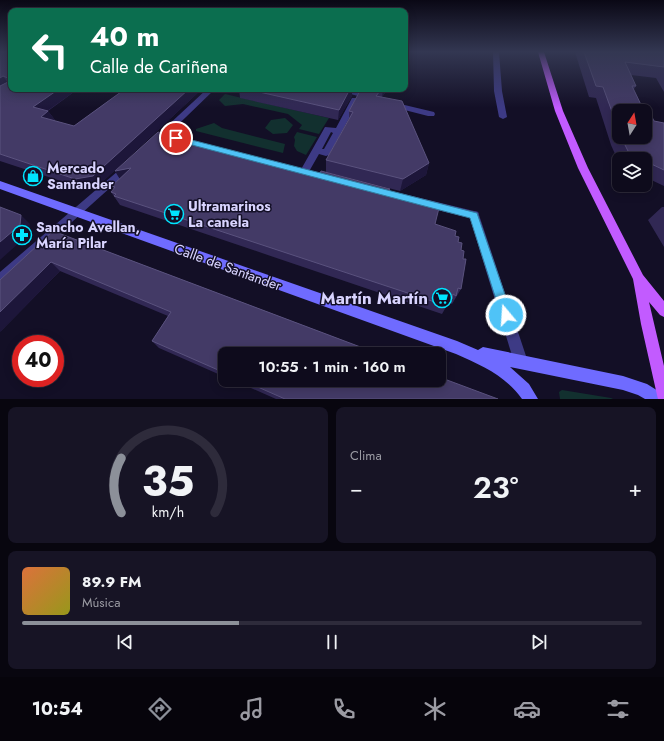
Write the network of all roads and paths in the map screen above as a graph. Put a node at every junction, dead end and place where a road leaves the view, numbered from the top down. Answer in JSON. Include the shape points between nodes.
{"nodes":[{"id":1,"x":497,"y":71,"type":"edge"},
{"id":2,"x":547,"y":71,"type":"edge"},
{"id":3,"x":208,"y":92,"type":"edge"},
{"id":4,"x":348,"y":92,"type":"edge"},
{"id":5,"x":358,"y":95,"type":"junction"},
{"id":6,"x":431,"y":114,"type":"dead end"},
{"id":7,"x":503,"y":117,"type":"dead end"},
{"id":8,"x":163,"y":135,"type":"junction"},
{"id":9,"x":176,"y":138,"type":"edge"},
{"id":10,"x":146,"y":150,"type":"edge"},
{"id":11,"x":134,"y":161,"type":"edge"},
{"id":12,"x":304,"y":173,"type":"edge"},
{"id":13,"x":0,"y":185,"type":"edge"},
{"id":14,"x":373,"y":190,"type":"edge"},
{"id":15,"x":78,"y":213,"type":"junction"},
{"id":16,"x":0,"y":279,"type":"edge"},
{"id":17,"x":639,"y":279,"type":"junction"},
{"id":18,"x":664,"y":310,"type":"edge"},
{"id":19,"x":457,"y":348,"type":"junction"},
{"id":20,"x":521,"y":362,"type":"junction"},
{"id":21,"x":664,"y":395,"type":"edge"},
{"id":22,"x":531,"y":399,"type":"edge"},
{"id":23,"x":658,"y":399,"type":"edge"}],
"edges":[{"from":1,"to":7,"type":"street"},
{"from":2,"to":17,"type":"main road","via":[[571,141]]},
{"from":3,"to":8,"type":"street"},
{"from":4,"to":5,"type":"street"},
{"from":5,"to":6,"type":"street"},
{"from":5,"to":12,"type":"street","via":[[338,131],[328,129]]},
{"from":8,"to":9,"type":"street"},
{"from":8,"to":10,"type":"street"},
{"from":11,"to":15,"type":"street"},
{"from":13,"to":15,"type":"main road","name":"Calle de Santander"},
{"from":14,"to":20,"type":"street","via":[[474,215]]},
{"from":15,"to":16,"type":"street","via":[[50,234]]},
{"from":15,"to":19,"type":"main road","name":"Calle de Santander"},
{"from":17,"to":18,"type":"main road"},
{"from":17,"to":21,"type":"main road","via":[[646,324]]},
{"from":19,"to":20,"type":"main road","name":"Calle de Santander"},
{"from":19,"to":22,"type":"main road","name":"Calle de Santander","via":[[499,366]]},
{"from":20,"to":23,"type":"main road","name":"Calle de Santander","via":[[623,383],[642,389]]}]}
